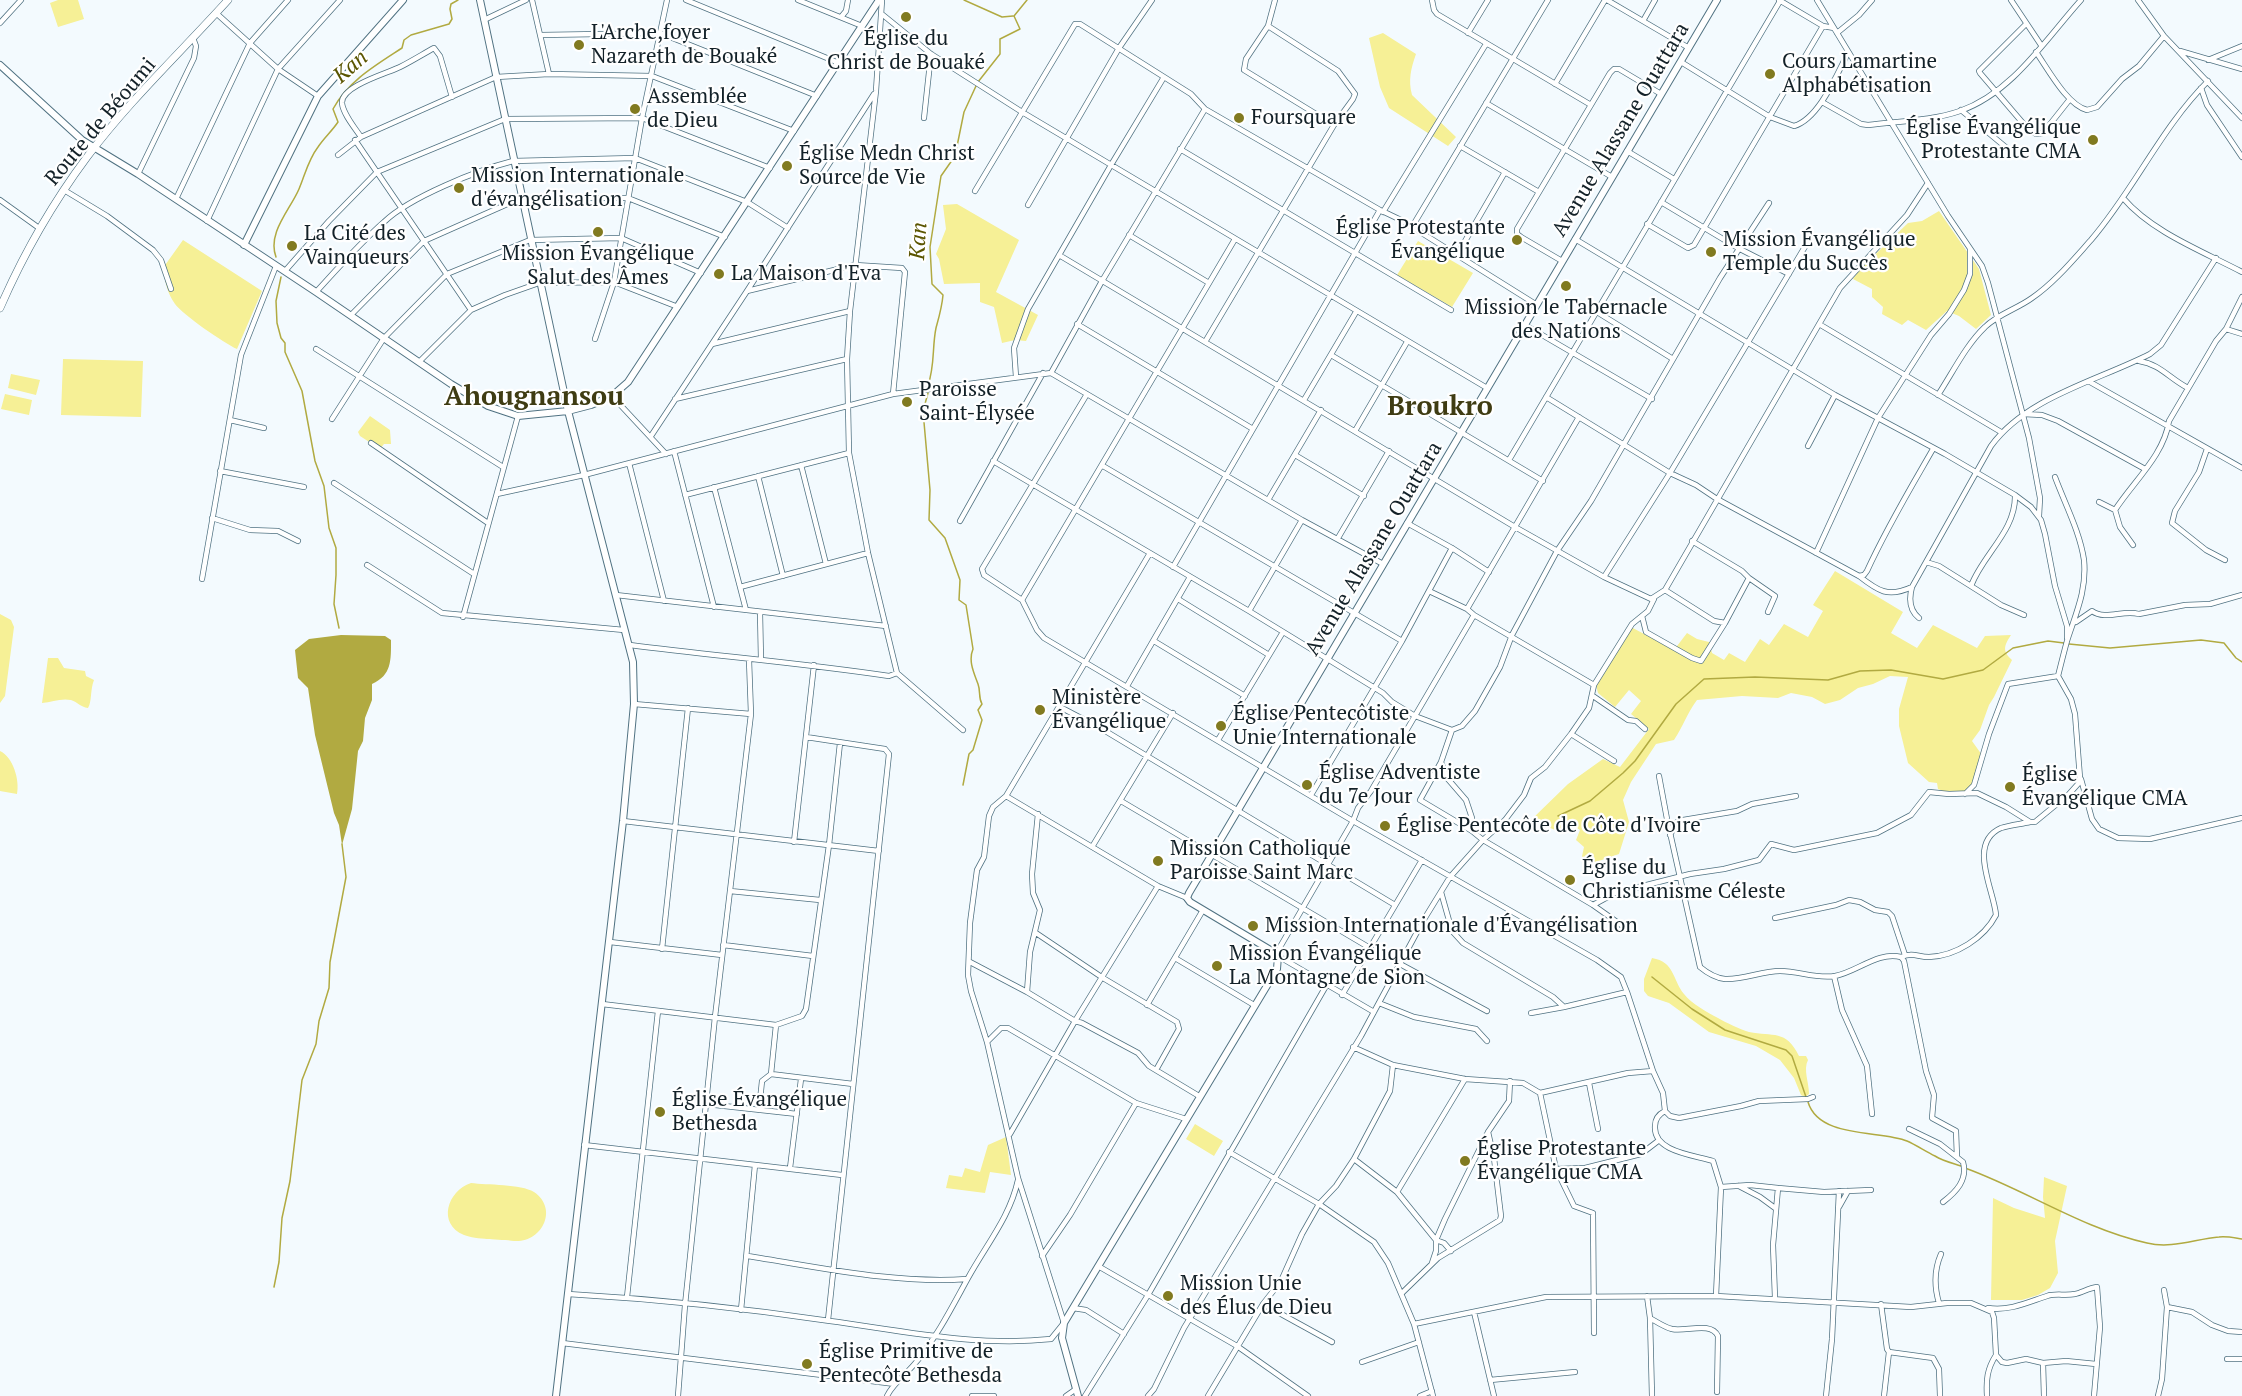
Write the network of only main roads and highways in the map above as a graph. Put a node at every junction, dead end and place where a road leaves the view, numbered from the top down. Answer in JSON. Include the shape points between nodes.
{"nodes":[{"id":1,"x":228,"y":0,"type":"edge"},
{"id":2,"x":0,"y":309,"type":"edge"}],
"edges":[{"from":1,"to":2,"type":"main road","name":"Route de Béoumi","via":[[95,147],[39,228]]}]}
